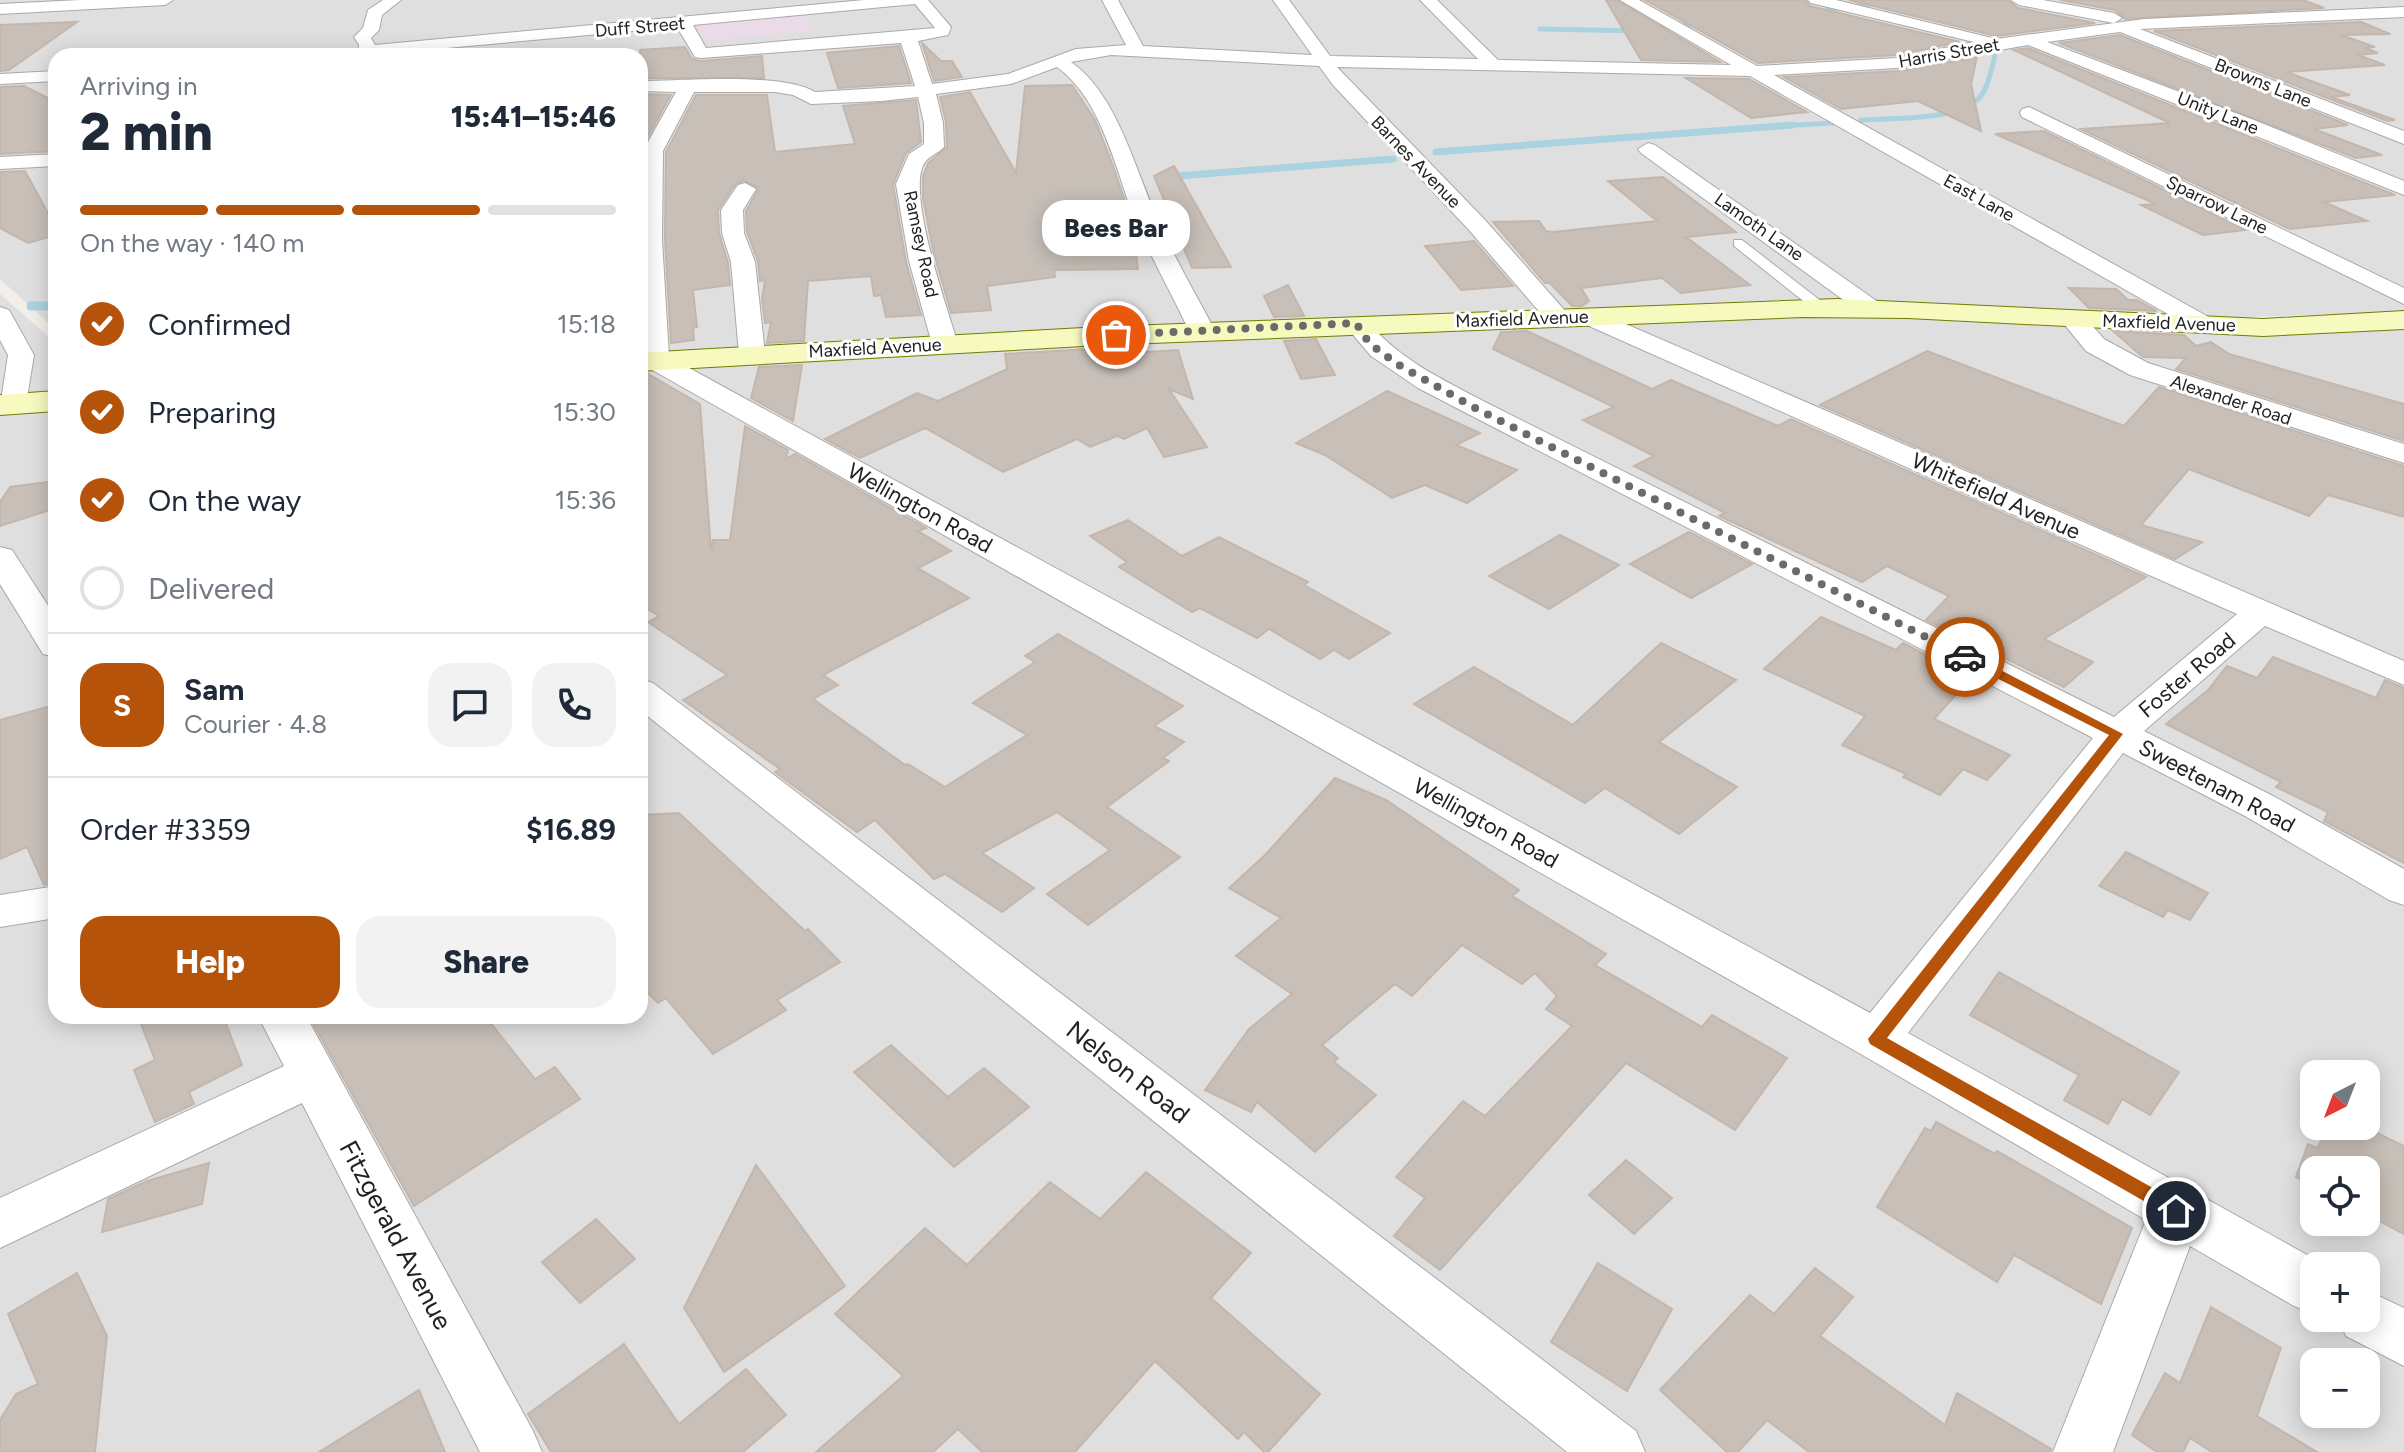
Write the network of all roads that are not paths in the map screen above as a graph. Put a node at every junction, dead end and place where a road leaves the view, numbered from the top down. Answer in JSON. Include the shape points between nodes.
{"nodes":[{"id":1,"x":149,"y":0,"type":"edge"},
{"id":2,"x":165,"y":0,"type":"edge"},
{"id":3,"x":393,"y":0,"type":"edge"},
{"id":4,"x":914,"y":0,"type":"edge"},
{"id":5,"x":920,"y":0,"type":"edge"},
{"id":6,"x":1110,"y":0,"type":"edge"},
{"id":7,"x":1281,"y":0,"type":"edge"},
{"id":8,"x":1428,"y":0,"type":"edge"},
{"id":9,"x":1628,"y":0,"type":"edge"},
{"id":10,"x":1816,"y":0,"type":"edge"},
{"id":11,"x":2019,"y":0,"type":"edge"},
{"id":12,"x":2241,"y":2,"type":"edge"},
{"id":13,"x":0,"y":9,"type":"edge"},
{"id":14,"x":2404,"y":12,"type":"edge"},
{"id":15,"x":2307,"y":18,"type":"junction"},
{"id":16,"x":683,"y":23,"type":"junction"},
{"id":17,"x":2144,"y":24,"type":"junction"},
{"id":18,"x":2122,"y":28,"type":"junction"},
{"id":19,"x":911,"y":37,"type":"junction"},
{"id":20,"x":2021,"y":42,"type":"junction"},
{"id":21,"x":365,"y":48,"type":"edge"},
{"id":22,"x":428,"y":48,"type":"edge"},
{"id":23,"x":1137,"y":50,"type":"junction"},
{"id":24,"x":1059,"y":61,"type":"junction"},
{"id":25,"x":1323,"y":61,"type":"junction"},
{"id":26,"x":1492,"y":64,"type":"junction"},
{"id":27,"x":1753,"y":71,"type":"junction"},
{"id":28,"x":48,"y":76,"type":"edge"},
{"id":29,"x":0,"y":79,"type":"edge"},
{"id":30,"x":689,"y":85,"type":"junction"},
{"id":31,"x":648,"y":86,"type":"edge"},
{"id":32,"x":924,"y":92,"type":"junction"},
{"id":33,"x":2029,"y":113,"type":"dead end"},
{"id":34,"x":2404,"y":138,"type":"edge"},
{"id":35,"x":1648,"y":149,"type":"dead end"},
{"id":36,"x":48,"y":160,"type":"edge"},
{"id":37,"x":0,"y":163,"type":"edge"},
{"id":38,"x":745,"y":189,"type":"dead end"},
{"id":39,"x":2404,"y":189,"type":"edge"},
{"id":40,"x":1738,"y":243,"type":"dead end"},
{"id":41,"x":1869,"y":307,"type":"junction"},
{"id":42,"x":1821,"y":308,"type":"junction"},
{"id":43,"x":0,"y":315,"type":"edge"},
{"id":44,"x":2403,"y":315,"type":"edge"},
{"id":45,"x":1589,"y":317,"type":"junction"},
{"id":46,"x":1558,"y":318,"type":"junction"},
{"id":47,"x":2073,"y":319,"type":"junction"},
{"id":48,"x":1356,"y":323,"type":"junction"},
{"id":49,"x":2205,"y":325,"type":"junction"},
{"id":50,"x":1202,"y":331,"type":"junction"},
{"id":51,"x":945,"y":344,"type":"junction"},
{"id":52,"x":752,"y":354,"type":"junction"},
{"id":53,"x":648,"y":362,"type":"edge"},
{"id":54,"x":48,"y":402,"type":"edge"},
{"id":55,"x":6,"y":405,"type":"edge"},
{"id":56,"x":2404,"y":454,"type":"edge"},
{"id":57,"x":0,"y":557,"type":"edge"},
{"id":58,"x":11,"y":598,"type":"edge"},
{"id":59,"x":2260,"y":612,"type":"junction"},
{"id":60,"x":48,"y":637,"type":"edge"},
{"id":61,"x":2404,"y":674,"type":"edge"},
{"id":62,"x":648,"y":697,"type":"edge"},
{"id":63,"x":2117,"y":734,"type":"junction"},
{"id":64,"x":2404,"y":889,"type":"edge"},
{"id":65,"x":48,"y":903,"type":"edge"},
{"id":66,"x":0,"y":911,"type":"edge"},
{"id":67,"x":286,"y":1024,"type":"edge"},
{"id":68,"x":1876,"y":1039,"type":"junction"},
{"id":69,"x":310,"y":1076,"type":"junction"},
{"id":70,"x":2176,"y":1211,"type":"junction"},
{"id":71,"x":0,"y":1224,"type":"edge"},
{"id":72,"x":2300,"y":1280,"type":"edge"},
{"id":73,"x":2380,"y":1325,"type":"edge"},
{"id":74,"x":2404,"y":1338,"type":"edge"},
{"id":75,"x":512,"y":1452,"type":"edge"},
{"id":76,"x":1615,"y":1452,"type":"edge"},
{"id":77,"x":2083,"y":1452,"type":"edge"}],
"edges":[{"from":1,"to":2,"type":"street"},
{"from":1,"to":13,"type":"street"},
{"from":3,"to":21,"type":"street","via":[[374,13],[371,30],[362,37]]},
{"from":4,"to":16,"type":"street","name":"Duff Street"},
{"from":5,"to":19,"type":"street","via":[[942,32]]},
{"from":6,"to":23,"type":"street"},
{"from":7,"to":25,"type":"street","name":"Barnes Avenue"},
{"from":8,"to":26,"type":"street"},
{"from":9,"to":27,"type":"street","name":"East Lane"},
{"from":10,"to":20,"type":"street","via":[[1965,36]]},
{"from":11,"to":17,"type":"street"},
{"from":12,"to":15,"type":"street"},
{"from":14,"to":15,"type":"street","name":"Harris Street"},
{"from":15,"to":17,"type":"street","name":"Harris Street"},
{"from":16,"to":19,"type":"street","via":[[701,53]]},
{"from":16,"to":22,"type":"street","name":"Duff Street"},
{"from":17,"to":18,"type":"street","name":"Harris Street"},
{"from":18,"to":20,"type":"street","name":"Harris Street"},
{"from":18,"to":34,"type":"street","name":"Browns Lane"},
{"from":19,"to":32,"type":"street","name":"Ramsey Road"},
{"from":20,"to":27,"type":"street","name":"Harris Street","via":[[1879,65]]},
{"from":20,"to":39,"type":"street","name":"Unity Lane","via":[[2247,124]]},
{"from":23,"to":24,"type":"street","name":"Harris Street","via":[[1084,53]]},
{"from":23,"to":25,"type":"street","name":"Harris Street"},
{"from":24,"to":32,"type":"street","name":"Harris Street","via":[[1011,79]]},
{"from":24,"to":50,"type":"street","via":[[1089,90],[1120,148],[1148,224]]},
{"from":25,"to":26,"type":"street","name":"Harris Street"},
{"from":25,"to":46,"type":"street","name":"Barnes Avenue"},
{"from":26,"to":27,"type":"street","name":"Harris Street"},
{"from":27,"to":49,"type":"street","name":"East Lane"},
{"from":28,"to":29,"type":"street"},
{"from":30,"to":31,"type":"street","name":"Harris Street"},
{"from":30,"to":32,"type":"street","name":"Harris Street","via":[[775,87],[811,98]]},
{"from":30,"to":53,"type":"street","via":[[653,151]]},
{"from":32,"to":51,"type":"street","name":"Ramsey Road","via":[[936,140],[916,158],[907,184],[921,261]]},
{"from":33,"to":44,"type":"street","name":"Sparrow Lane"},
{"from":35,"to":41,"type":"street","name":"Lamoth Lane"},
{"from":36,"to":37,"type":"street"},
{"from":38,"to":52,"type":"street","via":[[732,210]]},
{"from":40,"to":42,"type":"lane"},
{"from":41,"to":42,"type":"main road","name":"Maxfield Avenue"},
{"from":41,"to":47,"type":"main road","name":"Maxfield Avenue"},
{"from":42,"to":45,"type":"main road","name":"Maxfield Avenue"},
{"from":43,"to":55,"type":"street","via":[[21,355]]},
{"from":44,"to":49,"type":"main road","name":"Maxfield Avenue","via":[[2291,327]]},
{"from":45,"to":46,"type":"main road","name":"Maxfield Avenue"},
{"from":45,"to":59,"type":"street","name":"Whitefield Avenue"},
{"from":46,"to":48,"type":"main road","name":"Maxfield Avenue"},
{"from":47,"to":49,"type":"main road","name":"Maxfield Avenue"},
{"from":47,"to":56,"type":"street","name":"Alexander Road","via":[[2095,345],[2139,369]]},
{"from":48,"to":50,"type":"main road","name":"Maxfield Avenue"},
{"from":48,"to":63,"type":"street","name":"Sweetenam Road","via":[[1369,343],[1397,364],[1477,409]]},
{"from":50,"to":51,"type":"main road","name":"Maxfield Avenue"},
{"from":51,"to":52,"type":"main road","name":"Maxfield Avenue"},
{"from":52,"to":53,"type":"main road","name":"Maxfield Avenue"},
{"from":53,"to":68,"type":"street","name":"Wellington Road"},
{"from":54,"to":55,"type":"main road"},
{"from":57,"to":58,"type":"street"},
{"from":58,"to":60,"type":"street"},
{"from":59,"to":61,"type":"street","name":"Whitefield Avenue"},
{"from":59,"to":63,"type":"street","name":"Foster Road"},
{"from":62,"to":76,"type":"street","name":"Nelson Road"},
{"from":63,"to":64,"type":"street","name":"Sweetenam Road","via":[[2259,806]]},
{"from":63,"to":68,"type":"street","name":"Foster Road"},
{"from":65,"to":66,"type":"street"},
{"from":67,"to":69,"type":"street","name":"Fitzgerald Avenue"},
{"from":68,"to":70,"type":"street","name":"Wellington Road"},
{"from":69,"to":71,"type":"street"},
{"from":69,"to":75,"type":"street","name":"Fitzgerald Avenue"},
{"from":70,"to":72,"type":"street","name":"Wellington Road"},
{"from":70,"to":77,"type":"street"},
{"from":73,"to":74,"type":"street"}]}
